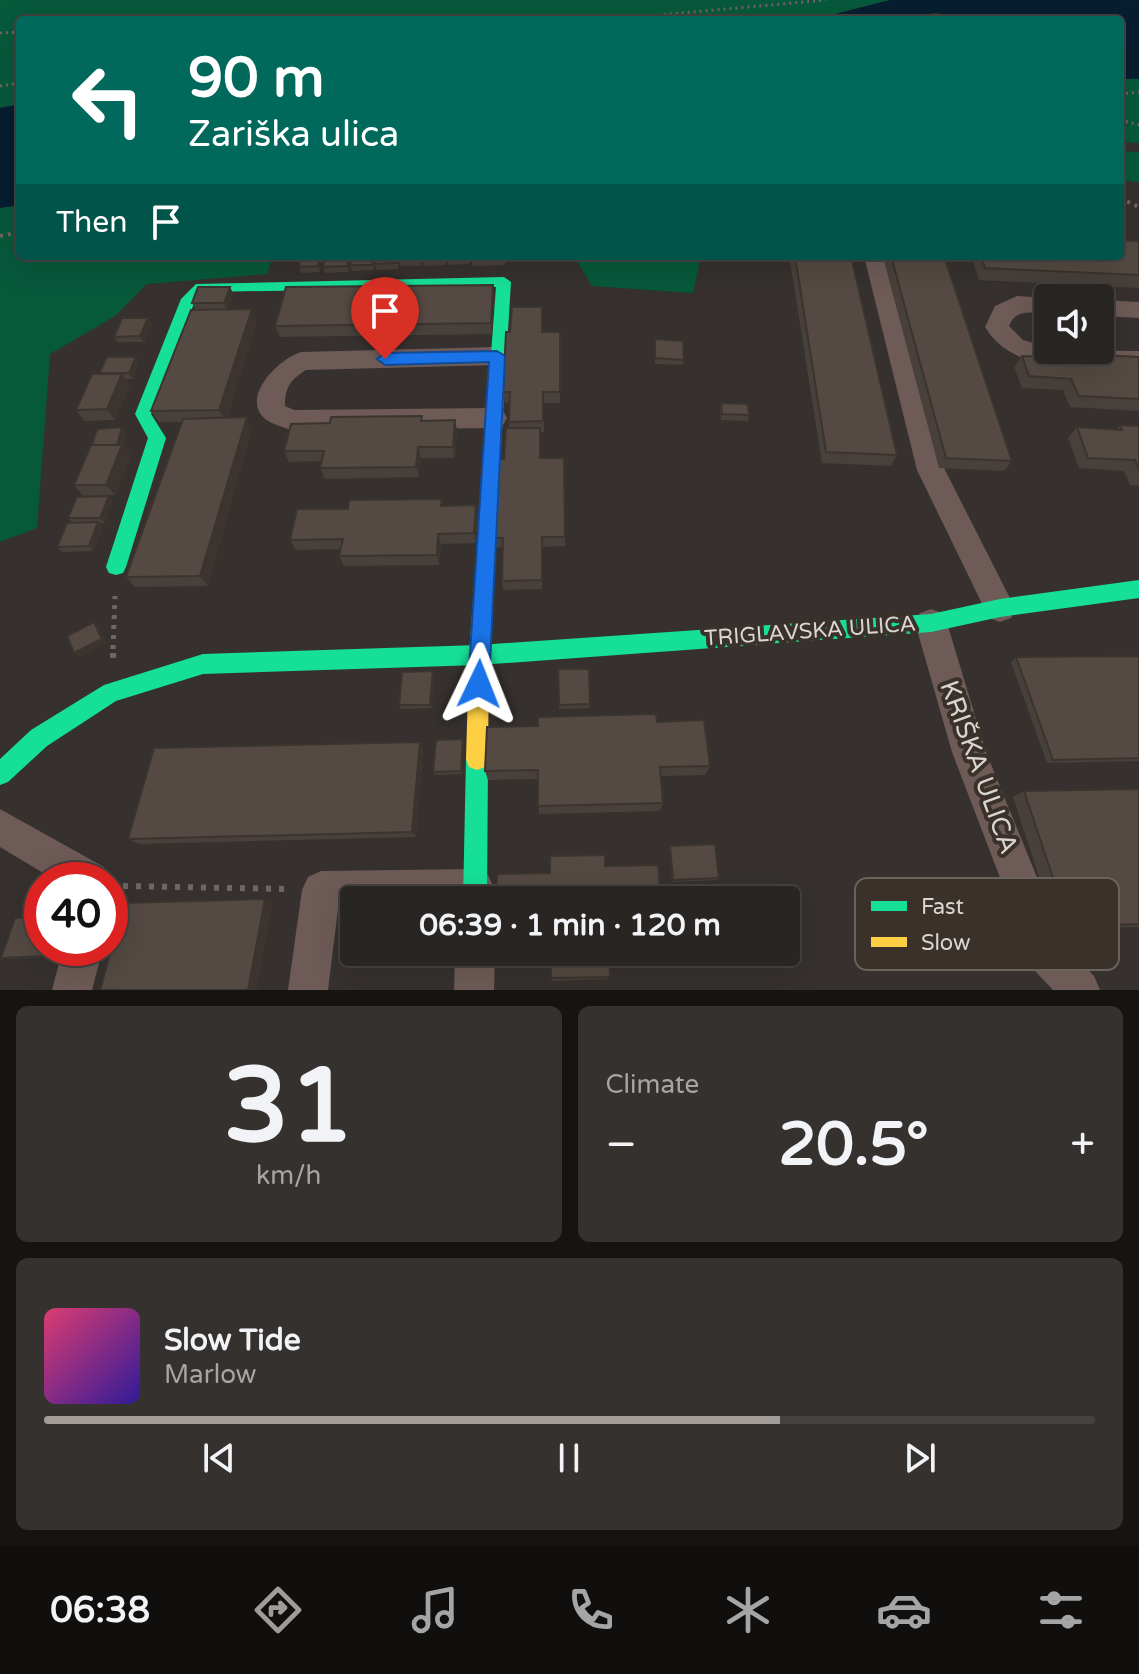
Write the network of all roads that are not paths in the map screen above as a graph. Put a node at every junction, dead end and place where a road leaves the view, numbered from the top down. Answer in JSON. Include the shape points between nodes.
{"nodes":[{"id":1,"x":875,"y":260,"type":"edge"},
{"id":2,"x":1034,"y":305,"type":"edge"},
{"id":3,"x":1114,"y":309,"type":"edge"},
{"id":4,"x":1139,"y":310,"type":"edge"},
{"id":5,"x":1034,"y":352,"type":"edge"},
{"id":6,"x":497,"y":356,"type":"junction"},
{"id":7,"x":1114,"y":359,"type":"edge"},
{"id":8,"x":1139,"y":360,"type":"edge"},
{"id":9,"x":494,"y":418,"type":"junction"},
{"id":10,"x":116,"y":567,"type":"road end"},
{"id":11,"x":1139,"y":589,"type":"edge"},
{"id":12,"x":1000,"y":608,"type":"junction"},
{"id":13,"x":931,"y":623,"type":"junction"},
{"id":14,"x":479,"y":655,"type":"junction"},
{"id":15,"x":0,"y":774,"type":"edge"},
{"id":16,"x":0,"y":827,"type":"edge"},
{"id":17,"x":60,"y":862,"type":"edge"},
{"id":18,"x":1019,"y":878,"type":"edge"},
{"id":19,"x":475,"y":886,"type":"edge"},
{"id":20,"x":340,"y":890,"type":"edge"},
{"id":21,"x":78,"y":966,"type":"edge"},
{"id":22,"x":475,"y":966,"type":"edge"},
{"id":23,"x":1061,"y":970,"type":"edge"},
{"id":24,"x":72,"y":990,"type":"edge"},
{"id":25,"x":308,"y":990,"type":"edge"},
{"id":26,"x":474,"y":990,"type":"edge"},
{"id":27,"x":1080,"y":990,"type":"edge"}],
"edges":[{"from":1,"to":12,"type":"street","via":[[931,470]]},
{"from":2,"to":5,"type":"street","via":[[1017,304],[1003,312],[997,327],[1014,346]]},
{"from":3,"to":4,"type":"street"},
{"from":6,"to":9,"type":"street"},
{"from":6,"to":9,"type":"street","via":[[301,361],[280,373],[271,391],[272,411],[291,420]]},
{"from":6,"to":10,"type":"street","via":[[504,282],[201,287],[188,299],[143,414],[157,438]]},
{"from":7,"to":8,"type":"street"},
{"from":9,"to":14,"type":"street"},
{"from":11,"to":12,"type":"street","name":"TRIGLAVSKA ULICA"},
{"from":12,"to":13,"type":"street","name":"TRIGLAVSKA ULICA"},
{"from":13,"to":14,"type":"street","name":"TRIGLAVSKA ULICA"},
{"from":13,"to":18,"type":"street","name":"KRIŠKA ULICA","via":[[969,752]]},
{"from":14,"to":15,"type":"street","name":"TRIGLAVSKA ULICA","via":[[203,664],[111,692],[39,738]]},
{"from":14,"to":19,"type":"street"},
{"from":16,"to":17,"type":"street"},
{"from":20,"to":25,"type":"street","via":[[321,890]]},
{"from":21,"to":24,"type":"street"},
{"from":22,"to":26,"type":"street"},
{"from":23,"to":27,"type":"street","name":"KRIŠKA ULICA"}]}
